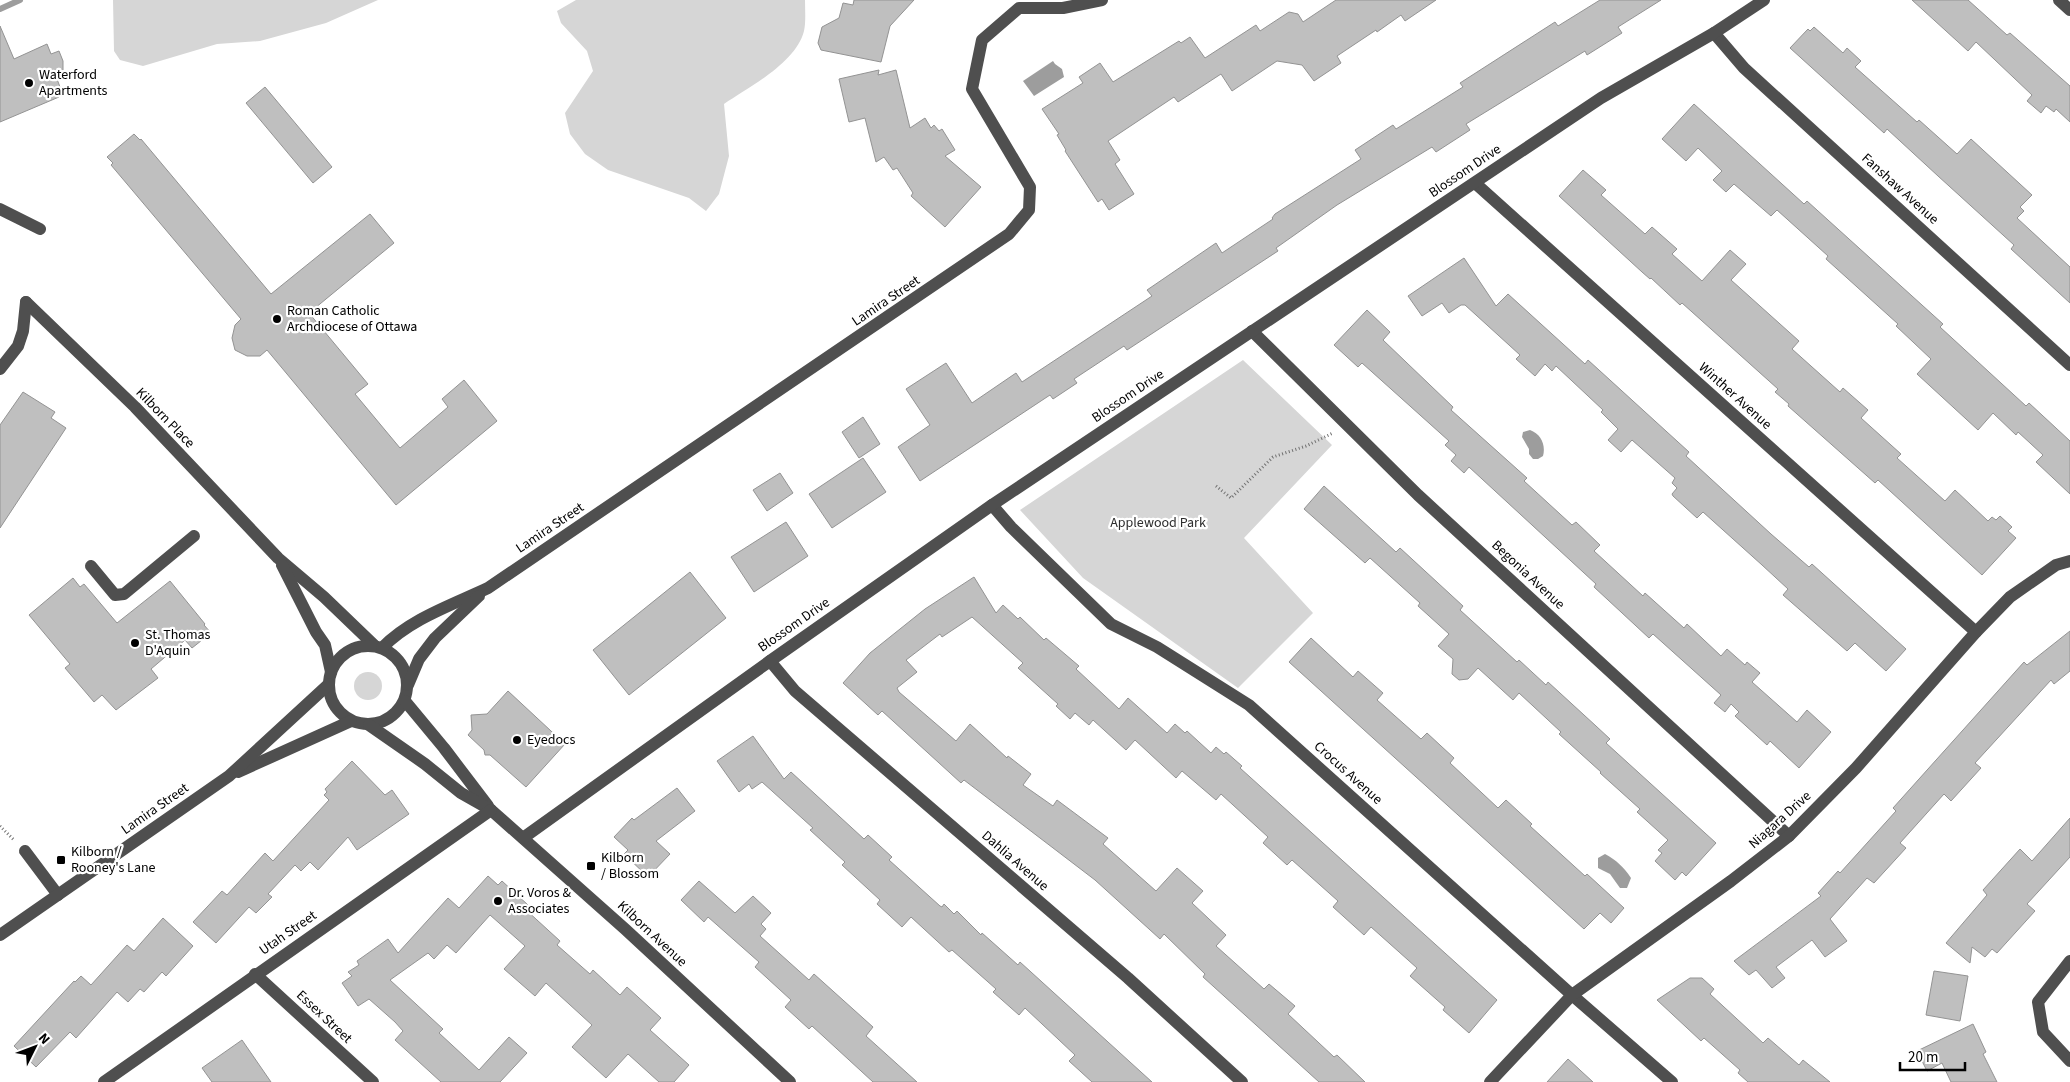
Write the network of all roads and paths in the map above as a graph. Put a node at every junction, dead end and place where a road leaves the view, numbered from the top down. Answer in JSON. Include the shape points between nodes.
{"nodes":[{"id":1,"x":1102,"y":0,"type":"edge"},
{"id":2,"x":1764,"y":0,"type":"edge"},
{"id":3,"x":2059,"y":0,"type":"edge"},
{"id":4,"x":2070,"y":10,"type":"edge"},
{"id":5,"x":1714,"y":32,"type":"junction"},
{"id":6,"x":1475,"y":183,"type":"junction"},
{"id":7,"x":0,"y":209,"type":"edge"},
{"id":8,"x":40,"y":228,"type":"dead end"},
{"id":9,"x":1252,"y":331,"type":"junction"},
{"id":10,"x":2070,"y":365,"type":"edge"},
{"id":11,"x":0,"y":369,"type":"edge"},
{"id":12,"x":1344,"y":422,"type":"junction"},
{"id":13,"x":1216,"y":486,"type":"dead end"},
{"id":14,"x":992,"y":505,"type":"junction"},
{"id":15,"x":194,"y":536,"type":"dead end"},
{"id":16,"x":278,"y":558,"type":"junction"},
{"id":17,"x":2070,"y":561,"type":"edge"},
{"id":18,"x":91,"y":566,"type":"dead end"},
{"id":19,"x":488,"y":588,"type":"junction"},
{"id":20,"x":1976,"y":632,"type":"junction"},
{"id":21,"x":378,"y":647,"type":"junction"},
{"id":22,"x":770,"y":661,"type":"junction"},
{"id":23,"x":330,"y":678,"type":"junction"},
{"id":24,"x":408,"y":685,"type":"junction"},
{"id":25,"x":404,"y":701,"type":"junction"},
{"id":26,"x":351,"y":721,"type":"junction"},
{"id":27,"x":369,"y":725,"type":"junction"},
{"id":28,"x":229,"y":776,"type":"junction"},
{"id":29,"x":491,"y":810,"type":"junction"},
{"id":30,"x":1789,"y":836,"type":"junction"},
{"id":31,"x":523,"y":838,"type":"junction"},
{"id":32,"x":25,"y":851,"type":"dead end"},
{"id":33,"x":58,"y":895,"type":"junction"},
{"id":34,"x":0,"y":935,"type":"edge"},
{"id":35,"x":2070,"y":961,"type":"edge"},
{"id":36,"x":255,"y":974,"type":"junction"},
{"id":37,"x":1572,"y":996,"type":"junction"},
{"id":38,"x":2070,"y":1061,"type":"edge"},
{"id":39,"x":104,"y":1082,"type":"edge"},
{"id":40,"x":373,"y":1082,"type":"edge"},
{"id":41,"x":790,"y":1082,"type":"edge"},
{"id":42,"x":1242,"y":1082,"type":"edge"},
{"id":43,"x":1490,"y":1082,"type":"edge"},
{"id":44,"x":1672,"y":1082,"type":"edge"}],
"edges":[{"from":1,"to":19,"type":"street","name":"Lamira Street","via":[[1063,8],[1019,8],[982,40],[972,88],[1030,187],[1029,210],[1009,234]]},
{"from":2,"to":5,"type":"street","name":"Blossom Drive"},
{"from":3,"to":4,"type":"street"},
{"from":5,"to":6,"type":"street","name":"Blossom Drive","via":[[1601,98]]},
{"from":5,"to":10,"type":"street","name":"Fanshaw Avenue","via":[[1744,68]]},
{"from":6,"to":9,"type":"street","name":"Blossom Drive"},
{"from":6,"to":20,"type":"street","name":"Winther Avenue"},
{"from":7,"to":8,"type":"street"},
{"from":9,"to":12,"type":"street","name":"Begonia Avenue"},
{"from":9,"to":14,"type":"street","name":"Blossom Drive"},
{"from":11,"to":16,"type":"street","name":"Kilborn Place","via":[[18,346],[26,302],[135,407]]},
{"from":12,"to":13,"type":"path","via":[[1324,438],[1273,457],[1231,498]]},
{"from":12,"to":30,"type":"street","name":"Begonia Avenue","via":[[1418,495]]},
{"from":14,"to":22,"type":"street","name":"Blossom Drive"},
{"from":14,"to":37,"type":"street","name":"Crocus Avenue","via":[[1110,624],[1156,647],[1249,705]]},
{"from":15,"to":18,"type":"street","via":[[124,594],[115,595]]},
{"from":16,"to":21,"type":"street","name":"Kilborn Place"},
{"from":16,"to":23,"type":"street","name":"Kilborn Place","via":[[325,645]]},
{"from":17,"to":20,"type":"street","name":"Niagara Drive","via":[[2056,565],[2010,597]]},
{"from":19,"to":21,"type":"street","name":"Lamira Street","via":[[423,619]]},
{"from":19,"to":24,"type":"street","name":"Lamira Street","via":[[435,638],[419,659]]},
{"from":20,"to":30,"type":"street","name":"Niagara Drive","via":[[1856,768]]},
{"from":21,"to":23,"type":"street","via":[[361,646],[348,651],[338,660]]},
{"from":21,"to":24,"type":"street","via":[[396,656],[405,670]]},
{"from":22,"to":31,"type":"street","name":"Blossom Drive"},
{"from":22,"to":42,"type":"street","name":"Dahlia Avenue","via":[[795,691],[1128,978]]},
{"from":23,"to":26,"type":"street","via":[[334,706]]},
{"from":23,"to":28,"type":"street","name":"Lamira Street"},
{"from":24,"to":25,"type":"street"},
{"from":25,"to":27,"type":"street","via":[[384,722]]},
{"from":25,"to":29,"type":"street","name":"Kilborn Avenue"},
{"from":26,"to":27,"type":"street"},
{"from":26,"to":28,"type":"street","name":"Lamira Street"},
{"from":27,"to":29,"type":"street","name":"Kilborn Avenue","via":[[461,793]]},
{"from":28,"to":33,"type":"street","name":"Lamira Street"},
{"from":29,"to":31,"type":"street","name":"Kilborn Avenue"},
{"from":29,"to":36,"type":"street","name":"Utah Street"},
{"from":30,"to":37,"type":"street","name":"Niagara Drive"},
{"from":31,"to":41,"type":"street","name":"Kilborn Avenue"},
{"from":32,"to":33,"type":"street"},
{"from":33,"to":34,"type":"street","name":"Lamira Street"},
{"from":35,"to":38,"type":"street","via":[[2038,1002],[2043,1032]]},
{"from":36,"to":39,"type":"street","name":"Utah Street"},
{"from":36,"to":40,"type":"street","name":"Essex Street"},
{"from":37,"to":43,"type":"street","name":"Niagara Drive"},
{"from":37,"to":44,"type":"street","name":"Crocus Avenue"}]}
